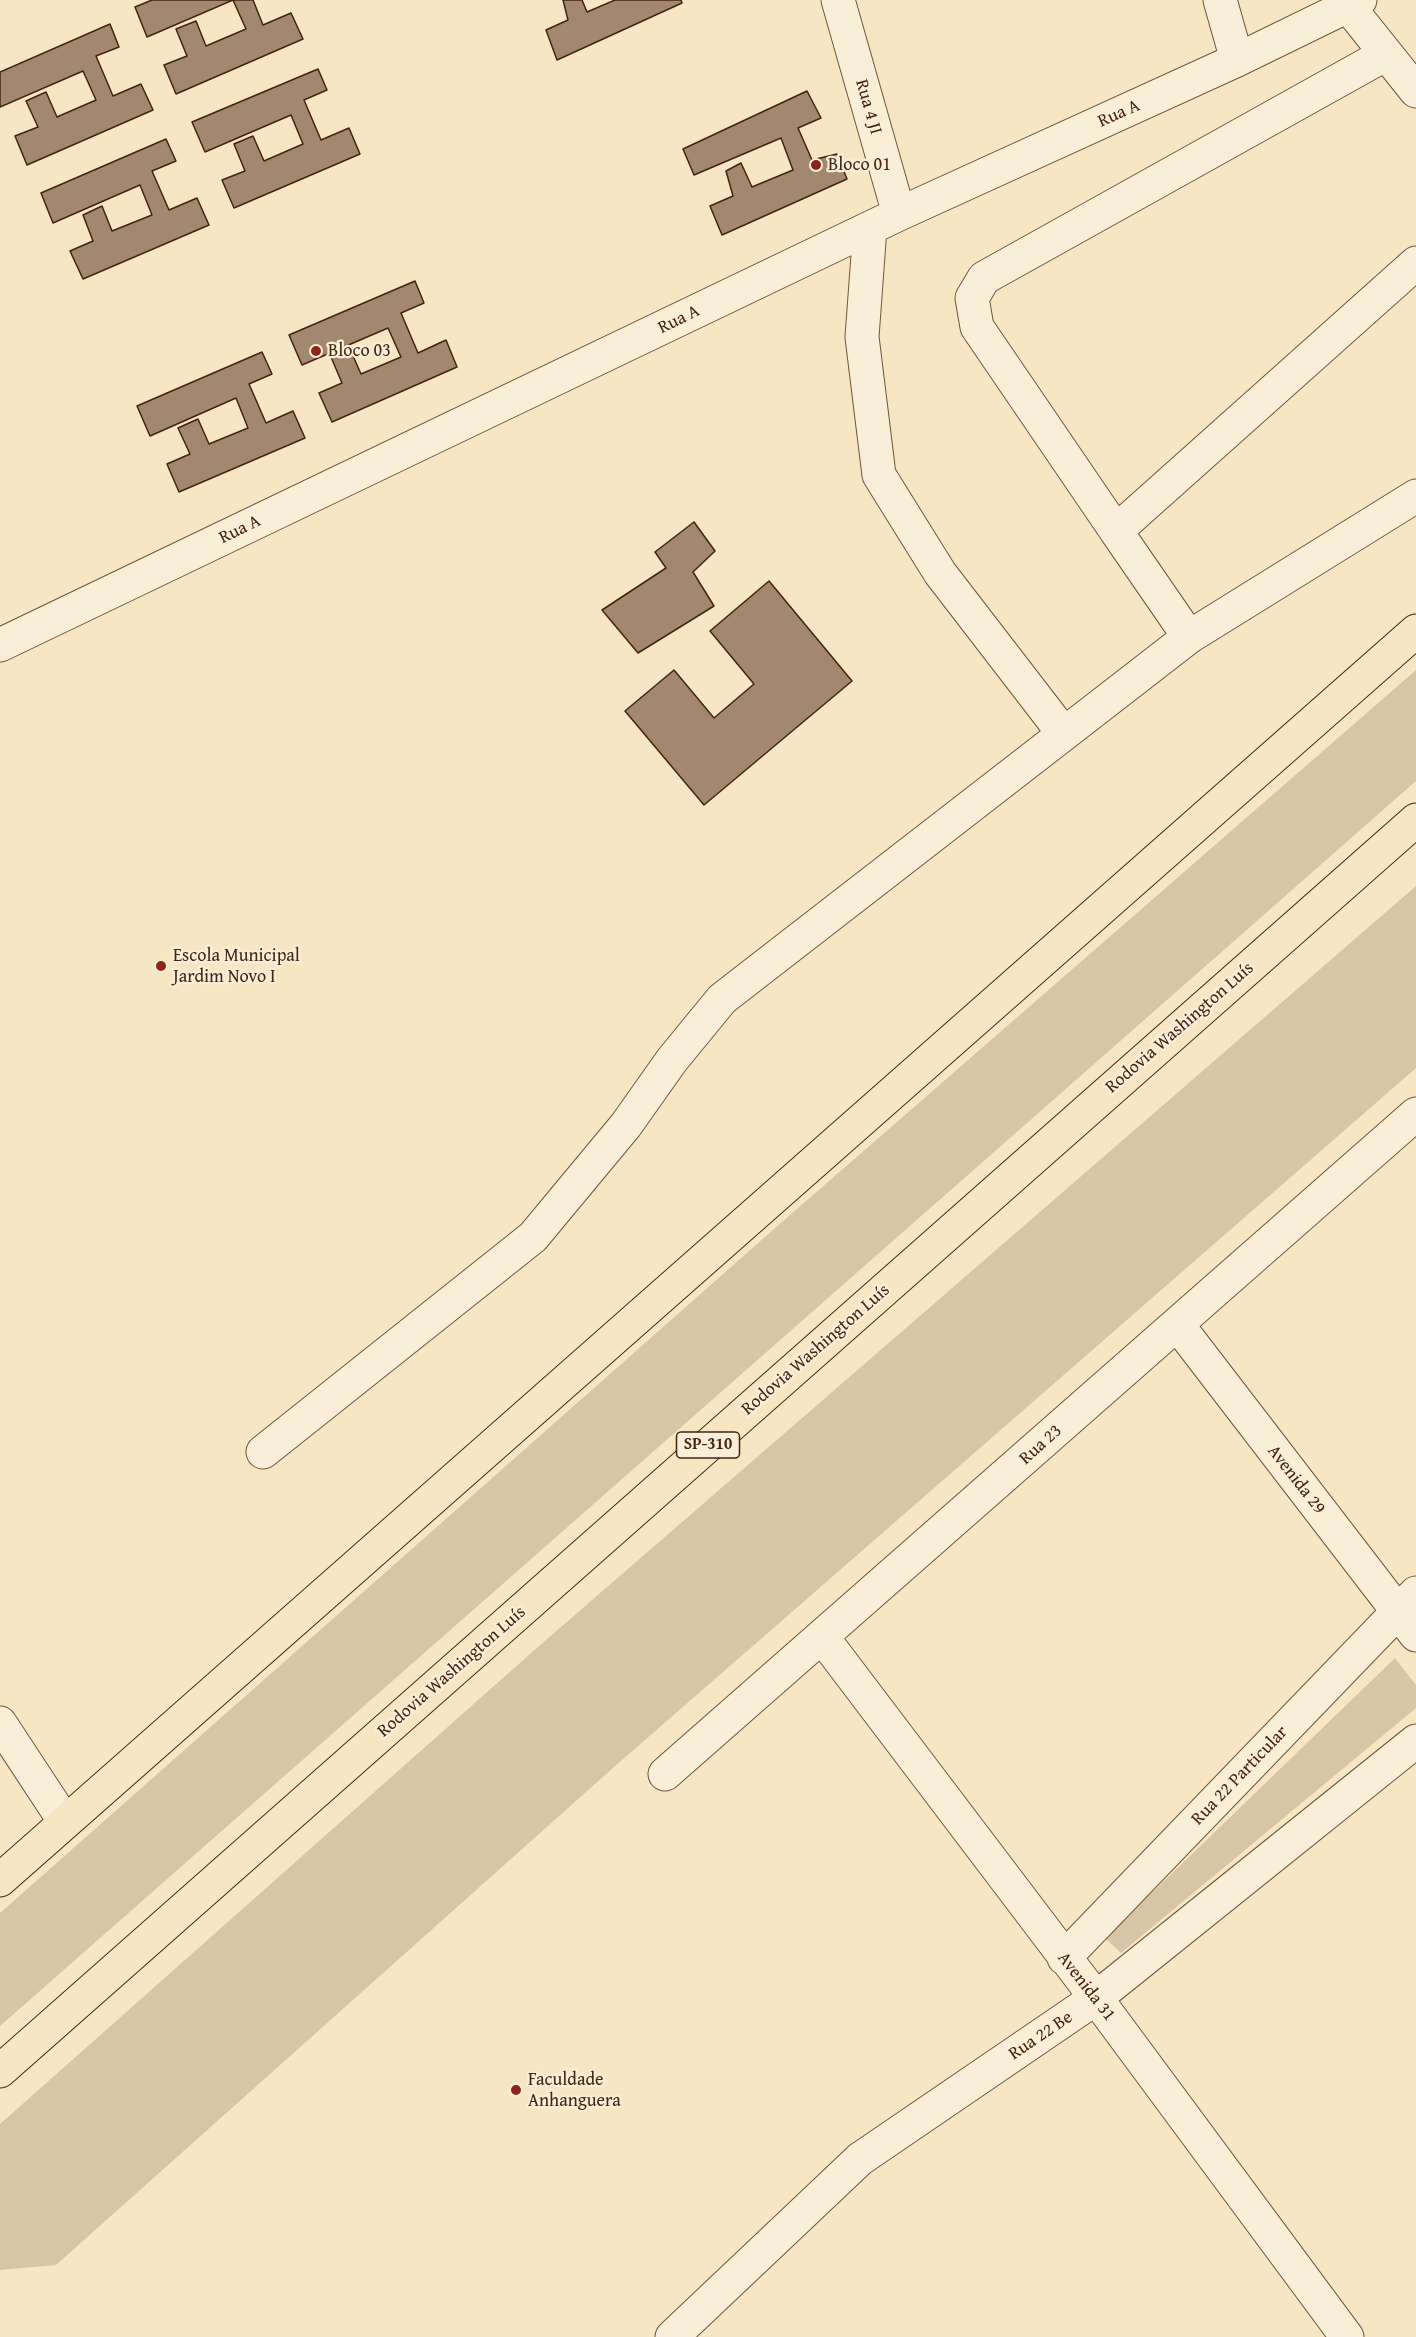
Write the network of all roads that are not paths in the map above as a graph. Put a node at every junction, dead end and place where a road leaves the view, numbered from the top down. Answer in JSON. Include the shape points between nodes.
{"nodes":[{"id":1,"x":838,"y":0,"type":"edge"},
{"id":2,"x":1220,"y":0,"type":"edge"},
{"id":3,"x":1354,"y":3,"type":"edge"},
{"id":4,"x":1386,"y":54,"type":"junction"},
{"id":5,"x":1237,"y":60,"type":"junction"},
{"id":6,"x":1416,"y":91,"type":"edge"},
{"id":7,"x":899,"y":214,"type":"junction"},
{"id":8,"x":870,"y":228,"type":"junction"},
{"id":9,"x":1416,"y":263,"type":"edge"},
{"id":10,"x":1416,"y":496,"type":"edge"},
{"id":11,"x":1116,"y":531,"type":"junction"},
{"id":12,"x":1416,"y":631,"type":"edge"},
{"id":13,"x":1189,"y":637,"type":"junction"},
{"id":14,"x":0,"y":645,"type":"edge"},
{"id":15,"x":1064,"y":734,"type":"junction"},
{"id":16,"x":1416,"y":820,"type":"edge"},
{"id":17,"x":1416,"y":1114,"type":"edge"},
{"id":18,"x":1177,"y":1324,"type":"junction"},
{"id":19,"x":263,"y":1452,"type":"dead end"},
{"id":20,"x":1410,"y":1614,"type":"edge"},
{"id":21,"x":823,"y":1638,"type":"junction"},
{"id":22,"x":0,"y":1723,"type":"edge"},
{"id":23,"x":1416,"y":1741,"type":"edge"},
{"id":24,"x":665,"y":1774,"type":"dead end"},
{"id":25,"x":65,"y":1822,"type":"junction"},
{"id":26,"x":0,"y":1880,"type":"edge"},
{"id":27,"x":1064,"y":1958,"type":"junction"},
{"id":28,"x":1096,"y":1998,"type":"junction"},
{"id":29,"x":0,"y":2071,"type":"edge"},
{"id":30,"x":682,"y":2333,"type":"edge"},
{"id":31,"x":1347,"y":2337,"type":"edge"}],
"edges":[{"from":1,"to":7,"type":"street","name":"Rua 4 JI"},
{"from":2,"to":5,"type":"street"},
{"from":3,"to":4,"type":"street"},
{"from":3,"to":5,"type":"street","name":"Rua A"},
{"from":4,"to":6,"type":"street"},
{"from":4,"to":11,"type":"street","via":[[984,278],[972,298],[978,327]]},
{"from":5,"to":7,"type":"street","name":"Rua A"},
{"from":7,"to":8,"type":"street","name":"Rua A"},
{"from":8,"to":14,"type":"street","name":"Rua A"},
{"from":8,"to":15,"type":"street","via":[[861,337],[879,475],[940,573]]},
{"from":9,"to":11,"type":"street"},
{"from":10,"to":13,"type":"street"},
{"from":11,"to":13,"type":"street"},
{"from":12,"to":25,"type":"highway"},
{"from":13,"to":15,"type":"street"},
{"from":15,"to":19,"type":"street","via":[[722,999],[626,1125],[533,1237]]},
{"from":16,"to":29,"type":"highway","name":"Rodovia Washington Luís","number":"SP-310"},
{"from":17,"to":18,"type":"street","name":"Rua 23"},
{"from":18,"to":20,"type":"street","name":"Avenida 29"},
{"from":18,"to":21,"type":"street","name":"Rua 23"},
{"from":20,"to":27,"type":"street","name":"Rua 22 Particular"},
{"from":21,"to":24,"type":"street","name":"Rua 23"},
{"from":21,"to":27,"type":"street","name":"Avenida 31"},
{"from":22,"to":25,"type":"street"},
{"from":23,"to":28,"type":"street","name":"Rua 22 Be"},
{"from":25,"to":26,"type":"highway"},
{"from":27,"to":28,"type":"street","name":"Avenida 31"},
{"from":28,"to":30,"type":"street","name":"Rua 22 Be","via":[[860,2159]]},
{"from":28,"to":31,"type":"street","name":"Avenida 31"}]}
